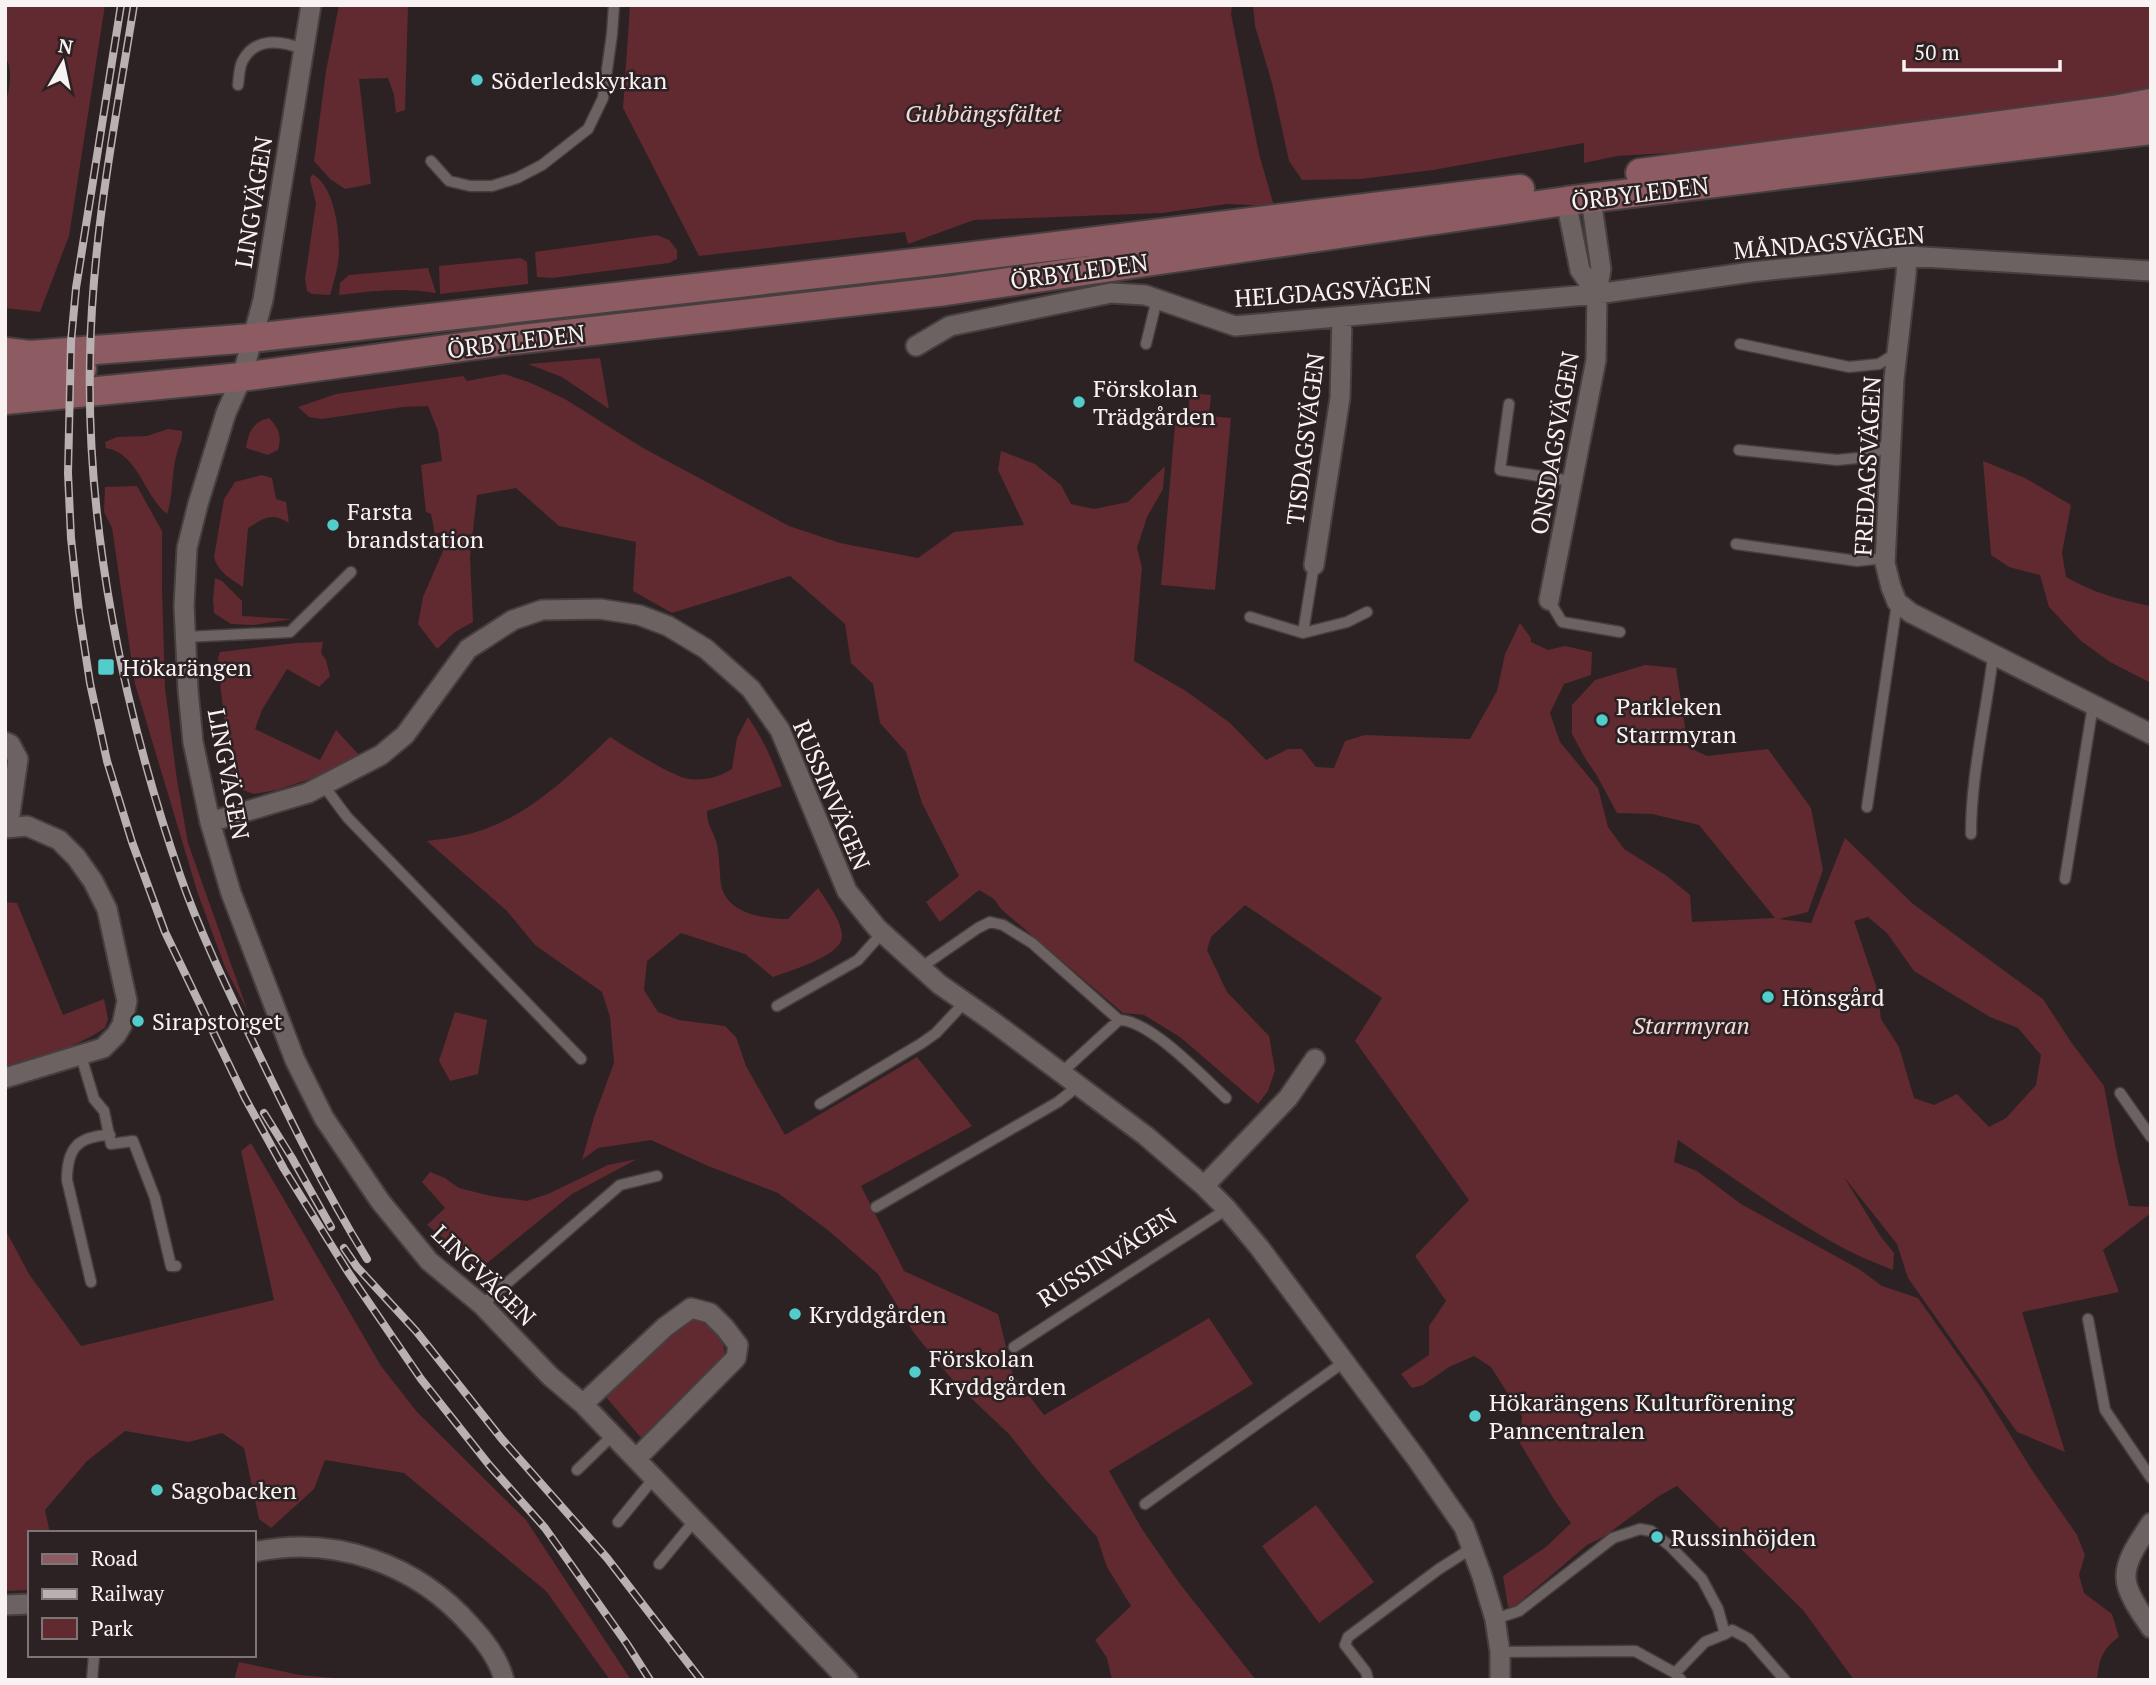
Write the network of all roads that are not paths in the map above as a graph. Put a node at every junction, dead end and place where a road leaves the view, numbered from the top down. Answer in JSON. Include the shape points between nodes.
{"nodes":[{"id":1,"x":311,"y":5,"type":"edge"},
{"id":2,"x":614,"y":5,"type":"edge"},
{"id":3,"x":302,"y":49,"type":"junction"},
{"id":4,"x":238,"y":85,"type":"dead end"},
{"id":5,"x":2151,"y":103,"type":"edge"},
{"id":6,"x":2151,"y":131,"type":"edge"},
{"id":7,"x":431,"y":161,"type":"dead end"},
{"id":8,"x":1578,"y":200,"type":"junction"},
{"id":9,"x":1907,"y":256,"type":"junction"},
{"id":10,"x":2151,"y":271,"type":"edge"},
{"id":11,"x":1597,"y":294,"type":"junction"},
{"id":12,"x":1157,"y":299,"type":"junction"},
{"id":13,"x":1342,"y":318,"type":"junction"},
{"id":14,"x":1146,"y":344,"type":"dead end"},
{"id":15,"x":1740,"y":344,"type":"dead end"},
{"id":16,"x":916,"y":346,"type":"dead end"},
{"id":17,"x":5,"y":352,"type":"edge"},
{"id":18,"x":1897,"y":353,"type":"junction"},
{"id":19,"x":247,"y":356,"type":"junction"},
{"id":20,"x":5,"y":378,"type":"edge"},
{"id":21,"x":5,"y":400,"type":"edge"},
{"id":22,"x":1508,"y":404,"type":"dead end"},
{"id":23,"x":1891,"y":442,"type":"junction"},
{"id":24,"x":1739,"y":450,"type":"dead end"},
{"id":25,"x":1572,"y":481,"type":"junction"},
{"id":26,"x":1736,"y":544,"type":"dead end"},
{"id":27,"x":1885,"y":558,"type":"junction"},
{"id":28,"x":1314,"y":565,"type":"joint"},
{"id":29,"x":351,"y":572,"type":"dead end"},
{"id":30,"x":1549,"y":600,"type":"joint"},
{"id":31,"x":1897,"y":602,"type":"junction"},
{"id":32,"x":1367,"y":612,"type":"dead end"},
{"id":33,"x":1250,"y":617,"type":"dead end"},
{"id":34,"x":1620,"y":632,"type":"dead end"},
{"id":35,"x":1303,"y":633,"type":"junction"},
{"id":36,"x":185,"y":637,"type":"junction"},
{"id":37,"x":1993,"y":656,"type":"junction"},
{"id":38,"x":2093,"y":704,"type":"junction"},
{"id":39,"x":2151,"y":734,"type":"edge"},
{"id":40,"x":5,"y":742,"type":"edge"},
{"id":41,"x":324,"y":786,"type":"junction"},
{"id":42,"x":1867,"y":807,"type":"dead end"},
{"id":43,"x":210,"y":822,"type":"junction"},
{"id":44,"x":7,"y":828,"type":"edge"},
{"id":45,"x":1970,"y":834,"type":"dead end"},
{"id":46,"x":2065,"y":880,"type":"dead end"},
{"id":47,"x":882,"y":933,"type":"junction"},
{"id":48,"x":920,"y":968,"type":"junction"},
{"id":49,"x":965,"y":1002,"type":"junction"},
{"id":50,"x":777,"y":1006,"type":"dead end"},
{"id":51,"x":1119,"y":1020,"type":"junction"},
{"id":52,"x":81,"y":1056,"type":"junction"},
{"id":53,"x":581,"y":1059,"type":"dead end"},
{"id":54,"x":1315,"y":1059,"type":"dead end"},
{"id":55,"x":1060,"y":1073,"type":"junction"},
{"id":56,"x":5,"y":1078,"type":"edge"},
{"id":57,"x":1078,"y":1086,"type":"junction"},
{"id":58,"x":2120,"y":1093,"type":"dead end"},
{"id":59,"x":1226,"y":1098,"type":"dead end"},
{"id":60,"x":820,"y":1104,"type":"dead end"},
{"id":61,"x":110,"y":1135,"type":"junction"},
{"id":62,"x":2151,"y":1138,"type":"edge"},
{"id":63,"x":657,"y":1176,"type":"dead end"},
{"id":64,"x":1203,"y":1186,"type":"junction"},
{"id":65,"x":876,"y":1207,"type":"dead end"},
{"id":66,"x":1227,"y":1209,"type":"junction"},
{"id":67,"x":176,"y":1266,"type":"dead end"},
{"id":68,"x":91,"y":1282,"type":"dead end"},
{"id":69,"x":482,"y":1305,"type":"junction"},
{"id":70,"x":2088,"y":1320,"type":"dead end"},
{"id":71,"x":1014,"y":1346,"type":"dead end"},
{"id":72,"x":1344,"y":1362,"type":"junction"},
{"id":73,"x":583,"y":1404,"type":"junction"},
{"id":74,"x":612,"y":1436,"type":"junction"},
{"id":75,"x":636,"y":1459,"type":"junction"},
{"id":76,"x":577,"y":1471,"type":"dead end"},
{"id":77,"x":654,"y":1478,"type":"junction"},
{"id":78,"x":2151,"y":1478,"type":"edge"},
{"id":79,"x":1145,"y":1504,"type":"dead end"},
{"id":80,"x":695,"y":1520,"type":"junction"},
{"id":81,"x":618,"y":1522,"type":"dead end"},
{"id":82,"x":2151,"y":1523,"type":"edge"},
{"id":83,"x":1472,"y":1548,"type":"junction"},
{"id":84,"x":256,"y":1552,"type":"edge"},
{"id":85,"x":659,"y":1564,"type":"dead end"},
{"id":86,"x":28,"y":1604,"type":"edge"},
{"id":87,"x":5,"y":1605,"type":"edge"},
{"id":88,"x":1495,"y":1619,"type":"junction"},
{"id":89,"x":2151,"y":1628,"type":"edge"},
{"id":90,"x":1725,"y":1634,"type":"junction"},
{"id":91,"x":1500,"y":1652,"type":"junction"},
{"id":92,"x":94,"y":1657,"type":"edge"},
{"id":93,"x":1678,"y":1676,"type":"edge"},
{"id":94,"x":92,"y":1680,"type":"edge"},
{"id":95,"x":504,"y":1680,"type":"edge"},
{"id":96,"x":848,"y":1680,"type":"edge"},
{"id":97,"x":1368,"y":1680,"type":"edge"},
{"id":98,"x":1500,"y":1680,"type":"edge"},
{"id":99,"x":1785,"y":1680,"type":"edge"}],
"edges":[{"from":1,"to":3,"type":"street","name":"LINGVÄGEN"},
{"from":2,"to":7,"type":"lane","via":[[603,98],[588,129],[542,165],[492,186],[470,187],[449,181]]},
{"from":3,"to":4,"type":"lane","via":[[279,42],[262,43],[242,63]]},
{"from":3,"to":19,"type":"street","name":"LINGVÄGEN","via":[[262,300]]},
{"from":5,"to":19,"type":"main road","name":"ÖRBYLEDEN","via":[[941,260]]},
{"from":6,"to":8,"type":"main road","name":"ÖRBYLEDEN"},
{"from":8,"to":11,"type":"street","via":[[1580,270]]},
{"from":8,"to":19,"type":"main road","name":"ÖRBYLEDEN","via":[[946,290],[513,340]]},
{"from":9,"to":10,"type":"street","name":"MÅNDAGSVÄGEN"},
{"from":9,"to":11,"type":"street","name":"MÅNDAGSVÄGEN"},
{"from":9,"to":18,"type":"street","name":"FREDAGSVÄGEN"},
{"from":11,"to":13,"type":"street","name":"HELGDAGSVÄGEN"},
{"from":11,"to":25,"type":"street","name":"ONSDAGSVÄGEN","via":[[1596,360]]},
{"from":12,"to":13,"type":"street","name":"HELGDAGSVÄGEN","via":[[1235,326]]},
{"from":12,"to":14,"type":"lane"},
{"from":12,"to":16,"type":"street","name":"HELGDAGSVÄGEN","via":[[1111,293],[950,326]]},
{"from":13,"to":28,"type":"street","name":"TISDAGSVÄGEN","via":[[1340,398]]},
{"from":15,"to":18,"type":"lane","via":[[1849,367],[1880,364]]},
{"from":17,"to":19,"type":"main road","name":"ÖRBYLEDEN"},
{"from":18,"to":23,"type":"street","name":"FREDAGSVÄGEN"},
{"from":19,"to":20,"type":"main road","name":"ÖRBYLEDEN"},
{"from":19,"to":21,"type":"main road","name":"ÖRBYLEDEN"},
{"from":19,"to":36,"type":"street","name":"LINGVÄGEN","via":[[212,455],[187,548]]},
{"from":22,"to":25,"type":"lane","via":[[1500,470]]},
{"from":23,"to":24,"type":"lane","via":[[1868,457],[1837,460]]},
{"from":23,"to":27,"type":"street","name":"FREDAGSVÄGEN"},
{"from":25,"to":30,"type":"street","name":"ONSDAGSVÄGEN"},
{"from":26,"to":27,"type":"lane","via":[[1857,561]]},
{"from":27,"to":31,"type":"street","name":"FREDAGSVÄGEN"},
{"from":28,"to":35,"type":"lane"},
{"from":29,"to":36,"type":"lane","via":[[290,632]]},
{"from":30,"to":34,"type":"lane","via":[[1562,622]]},
{"from":31,"to":37,"type":"street"},
{"from":31,"to":42,"type":"lane"},
{"from":32,"to":35,"type":"lane"},
{"from":33,"to":35,"type":"lane"},
{"from":36,"to":43,"type":"street","name":"LINGVÄGEN","via":[[193,742]]},
{"from":37,"to":38,"type":"street"},
{"from":37,"to":45,"type":"lane"},
{"from":38,"to":39,"type":"street"},
{"from":38,"to":46,"type":"lane"},
{"from":40,"to":44,"type":"street","via":[[18,759]]},
{"from":41,"to":43,"type":"street","name":"RUSSINVÄGEN"},
{"from":41,"to":47,"type":"street","name":"RUSSINVÄGEN","via":[[381,755],[405,735],[468,649],[513,620],[542,610],[600,609],[639,615],[706,649],[751,689],[780,730],[847,891]]},
{"from":41,"to":53,"type":"lane","via":[[347,817]]},
{"from":43,"to":69,"type":"street","name":"LINGVÄGEN","via":[[280,1023],[324,1118],[380,1201],[429,1261]]},
{"from":44,"to":52,"type":"street","via":[[27,826],[59,840],[93,881],[107,909],[127,1001],[125,1013],[116,1035],[103,1048]]},
{"from":47,"to":48,"type":"street","name":"RUSSINVÄGEN"},
{"from":47,"to":50,"type":"lane","via":[[858,960]]},
{"from":48,"to":49,"type":"street","name":"RUSSINVÄGEN"},
{"from":48,"to":51,"type":"lane","via":[[978,928],[990,922],[1003,925],[1032,943]]},
{"from":49,"to":55,"type":"street","name":"RUSSINVÄGEN"},
{"from":49,"to":60,"type":"lane","via":[[922,1043]]},
{"from":51,"to":55,"type":"lane"},
{"from":51,"to":59,"type":"lane","via":[[1148,1030]]},
{"from":52,"to":56,"type":"street"},
{"from":52,"to":61,"type":"lane"},
{"from":54,"to":64,"type":"street","via":[[1288,1098]]},
{"from":55,"to":57,"type":"street","name":"RUSSINVÄGEN"},
{"from":57,"to":64,"type":"street","name":"RUSSINVÄGEN"},
{"from":57,"to":65,"type":"lane"},
{"from":58,"to":62,"type":"lane"},
{"from":61,"to":67,"type":"lane","via":[[111,1144],[133,1141],[155,1198],[171,1266]]},
{"from":61,"to":68,"type":"lane","via":[[82,1140],[67,1170]]},
{"from":63,"to":69,"type":"lane","via":[[620,1185]]},
{"from":64,"to":66,"type":"street","name":"RUSSINVÄGEN"},
{"from":66,"to":71,"type":"lane","name":"RUSSINVÄGEN"},
{"from":66,"to":72,"type":"street","name":"RUSSINVÄGEN"},
{"from":69,"to":73,"type":"street","name":"LINGVÄGEN"},
{"from":70,"to":78,"type":"lane","via":[[2105,1410]]},
{"from":72,"to":79,"type":"lane"},
{"from":72,"to":83,"type":"street","name":"RUSSINVÄGEN","via":[[1464,1527]]},
{"from":73,"to":74,"type":"street","name":"LINGVÄGEN"},
{"from":73,"to":75,"type":"street","via":[[691,1308],[710,1312],[738,1345],[736,1358]]},
{"from":74,"to":75,"type":"street","name":"LINGVÄGEN"},
{"from":74,"to":76,"type":"lane"},
{"from":75,"to":77,"type":"street","name":"LINGVÄGEN"},
{"from":77,"to":80,"type":"street","name":"LINGVÄGEN"},
{"from":77,"to":81,"type":"lane"},
{"from":80,"to":85,"type":"lane"},
{"from":80,"to":96,"type":"street","name":"LINGVÄGEN"},
{"from":82,"to":89,"type":"street","via":[[2130,1557],[2125,1579]]},
{"from":83,"to":88,"type":"street","name":"RUSSINVÄGEN"},
{"from":83,"to":97,"type":"lane","via":[[1348,1637],[1345,1645]]},
{"from":84,"to":95,"type":"street","via":[[313,1546],[373,1560],[416,1578],[454,1607],[481,1636],[501,1665]]},
{"from":86,"to":87,"type":"street"},
{"from":88,"to":90,"type":"lane","via":[[1519,1611],[1613,1538],[1640,1529],[1651,1531],[1670,1546],[1702,1579]]},
{"from":88,"to":91,"type":"street","name":"RUSSINVÄGEN"},
{"from":90,"to":93,"type":"lane","via":[[1706,1642]]},
{"from":90,"to":99,"type":"lane","via":[[1732,1630],[1749,1639]]},
{"from":91,"to":93,"type":"lane","via":[[1635,1651]]},
{"from":91,"to":98,"type":"street","name":"RUSSINVÄGEN"},
{"from":92,"to":94,"type":"lane"}]}
